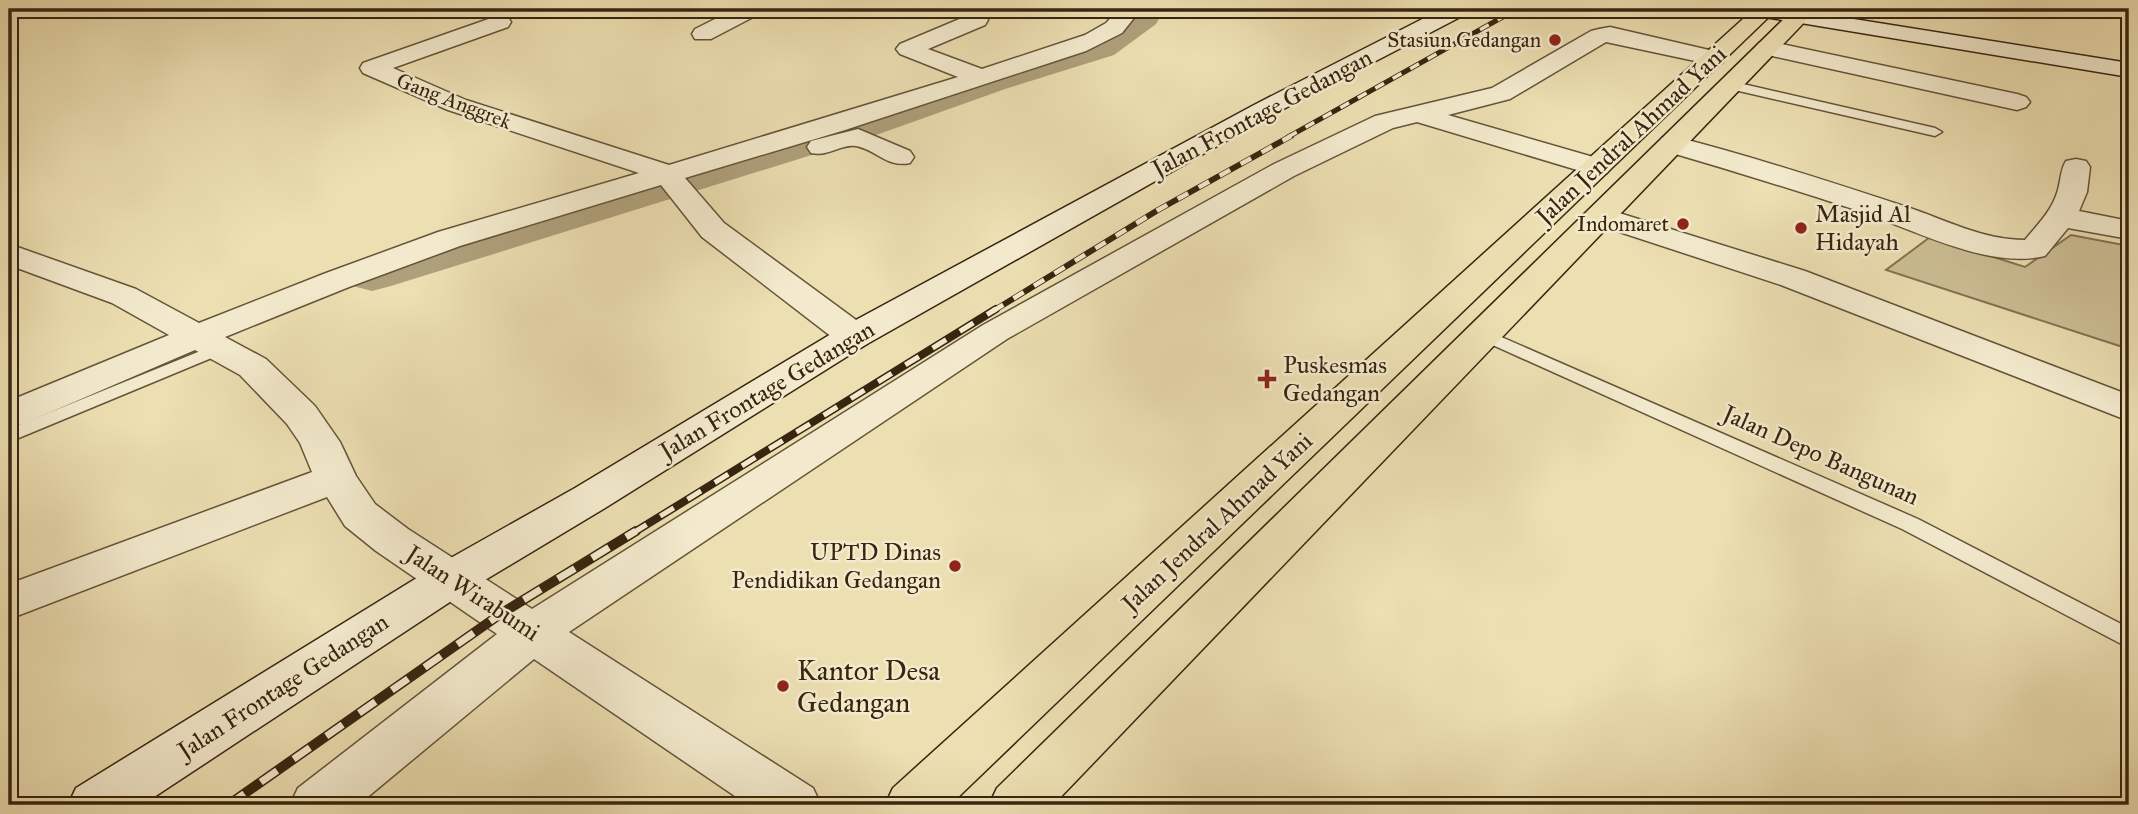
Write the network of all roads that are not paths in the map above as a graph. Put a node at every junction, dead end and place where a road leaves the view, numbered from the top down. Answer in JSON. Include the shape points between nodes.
{"nodes":[{"id":1,"x":751,"y":9,"type":"edge"},
{"id":2,"x":1130,"y":9,"type":"edge"},
{"id":3,"x":1458,"y":9,"type":"edge"},
{"id":4,"x":1774,"y":16,"type":"edge"},
{"id":5,"x":977,"y":20,"type":"dead end"},
{"id":6,"x":500,"y":22,"type":"dead end"},
{"id":7,"x":703,"y":33,"type":"dead end"},
{"id":8,"x":2129,"y":63,"type":"edge"},
{"id":9,"x":2129,"y":70,"type":"edge"},
{"id":10,"x":1722,"y":72,"type":"junction"},
{"id":11,"x":978,"y":76,"type":"junction"},
{"id":12,"x":2017,"y":102,"type":"dead end"},
{"id":13,"x":1415,"y":113,"type":"junction"},
{"id":14,"x":1935,"y":132,"type":"dead end"},
{"id":15,"x":1672,"y":144,"type":"junction"},
{"id":16,"x":900,"y":157,"type":"dead end"},
{"id":17,"x":1597,"y":167,"type":"junction"},
{"id":18,"x":2076,"y":167,"type":"dead end"},
{"id":19,"x":673,"y":182,"type":"junction"},
{"id":20,"x":1600,"y":216,"type":"junction"},
{"id":21,"x":2060,"y":217,"type":"junction"},
{"id":22,"x":2129,"y":230,"type":"edge"},
{"id":23,"x":9,"y":254,"type":"edge"},
{"id":24,"x":1483,"y":334,"type":"junction"},
{"id":25,"x":854,"y":337,"type":"junction"},
{"id":26,"x":208,"y":341,"type":"junction"},
{"id":27,"x":2129,"y":409,"type":"edge"},
{"id":28,"x":9,"y":415,"type":"edge"},
{"id":29,"x":9,"y":436,"type":"edge"},
{"id":30,"x":336,"y":478,"type":"junction"},
{"id":31,"x":449,"y":580,"type":"junction"},
{"id":32,"x":9,"y":602,"type":"edge"},
{"id":33,"x":533,"y":632,"type":"junction"},
{"id":34,"x":2129,"y":639,"type":"edge"},
{"id":35,"x":96,"y":805,"type":"edge"},
{"id":36,"x":318,"y":805,"type":"edge"},
{"id":37,"x":793,"y":805,"type":"edge"},
{"id":38,"x":913,"y":805,"type":"edge"},
{"id":39,"x":1017,"y":805,"type":"edge"}],
"edges":[{"from":1,"to":7,"type":"street"},
{"from":2,"to":11,"type":"street","via":[[1117,26],[1100,37]]},
{"from":3,"to":25,"type":"street","name":"Jalan Frontage Gedangan","via":[[1251,117]]},
{"from":4,"to":8,"type":"street"},
{"from":4,"to":9,"type":"street"},
{"from":4,"to":10,"type":"highway","name":"Jalan Jendral Ahmad Yani"},
{"from":4,"to":12,"type":"street"},
{"from":5,"to":11,"type":"street","via":[[908,49]]},
{"from":6,"to":19,"type":"street","name":"Gang Anggrek","via":[[372,68],[457,105]]},
{"from":10,"to":13,"type":"street","via":[[1604,34],[1501,94]]},
{"from":10,"to":14,"type":"lane"},
{"from":10,"to":15,"type":"highway","name":"Jalan Jendral Ahmad Yani"},
{"from":10,"to":17,"type":"highway","name":"Jalan Jendral Ahmad Yani"},
{"from":11,"to":19,"type":"street"},
{"from":13,"to":17,"type":"street"},
{"from":13,"to":33,"type":"street","via":[[1384,122],[1284,170],[995,332]]},
{"from":15,"to":20,"type":"highway","name":"Jalan Jendral Ahmad Yani"},
{"from":15,"to":21,"type":"street","via":[[2013,251],[2034,249]]},
{"from":16,"to":19,"type":"street","via":[[852,137]]},
{"from":17,"to":38,"type":"highway","name":"Jalan Jendral Ahmad Yani"},
{"from":18,"to":21,"type":"street","via":[[2072,198]]},
{"from":19,"to":25,"type":"street","via":[[713,230]]},
{"from":19,"to":26,"type":"street"},
{"from":20,"to":24,"type":"highway","name":"Jalan Jendral Ahmad Yani"},
{"from":20,"to":27,"type":"street","via":[[1793,278]]},
{"from":21,"to":22,"type":"street"},
{"from":23,"to":26,"type":"street","name":"Jalan Wirabumi","via":[[124,296]]},
{"from":24,"to":34,"type":"lane","name":"Jalan Depo Bangunan","via":[[1910,524]]},
{"from":24,"to":39,"type":"highway","name":"Jalan Jendral Ahmad Yani"},
{"from":25,"to":31,"type":"street","name":"Jalan Frontage Gedangan"},
{"from":26,"to":28,"type":"street"},
{"from":26,"to":29,"type":"lane"},
{"from":26,"to":30,"type":"street","name":"Jalan Wirabumi","via":[[253,367],[301,415]]},
{"from":30,"to":31,"type":"street","name":"Jalan Wirabumi","via":[[360,514]]},
{"from":30,"to":32,"type":"street"},
{"from":31,"to":33,"type":"street","name":"Jalan Wirabumi"},
{"from":31,"to":35,"type":"street","name":"Jalan Frontage Gedangan"},
{"from":33,"to":36,"type":"street"},
{"from":33,"to":37,"type":"street","name":"Jalan Wirabumi"}]}
